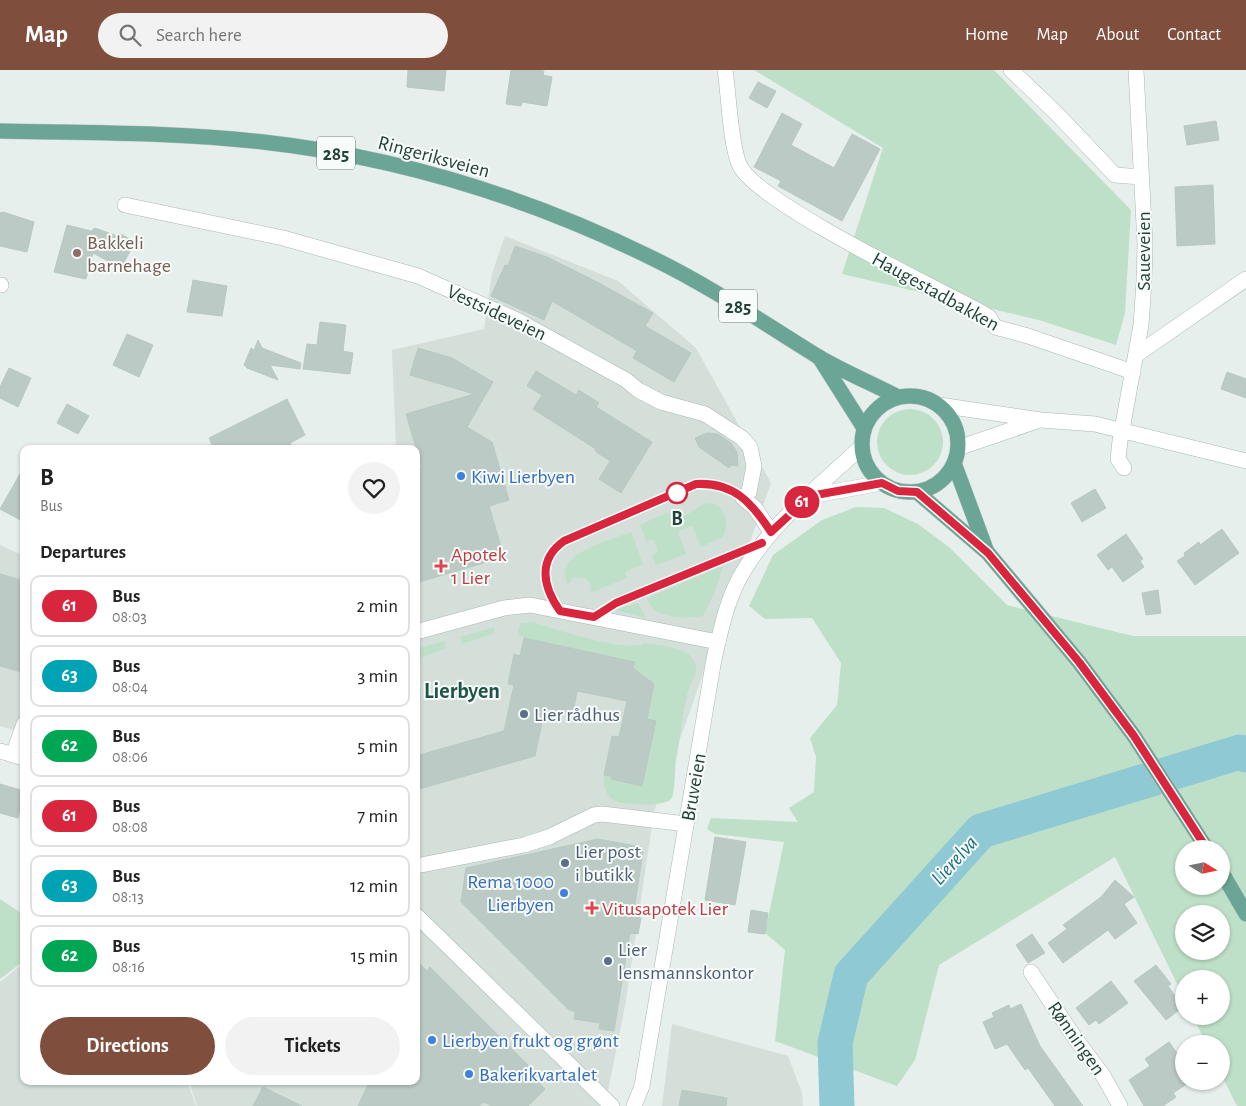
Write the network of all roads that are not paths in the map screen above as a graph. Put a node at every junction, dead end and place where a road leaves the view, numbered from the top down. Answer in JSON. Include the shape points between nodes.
{"nodes":[{"id":1,"x":725,"y":70,"type":"edge"},
{"id":2,"x":1011,"y":70,"type":"edge"},
{"id":3,"x":1136,"y":70,"type":"edge"},
{"id":4,"x":0,"y":131,"type":"edge"},
{"id":5,"x":1141,"y":177,"type":"junction"},
{"id":6,"x":125,"y":206,"type":"dead end"},
{"id":7,"x":1246,"y":279,"type":"edge"},
{"id":8,"x":1136,"y":355,"type":"junction"},
{"id":9,"x":819,"y":357,"type":"junction"},
{"id":10,"x":1133,"y":372,"type":"junction"},
{"id":11,"x":898,"y":397,"type":"junction"},
{"id":12,"x":939,"y":405,"type":"junction"},
{"id":13,"x":1041,"y":420,"type":"junction"},
{"id":14,"x":864,"y":428,"type":"junction"},
{"id":15,"x":1123,"y":430,"type":"junction"},
{"id":16,"x":861,"y":446,"type":"junction"},
{"id":17,"x":958,"y":448,"type":"junction"},
{"id":18,"x":1246,"y":461,"type":"edge"},
{"id":19,"x":954,"y":464,"type":"junction"},
{"id":20,"x":1124,"y":468,"type":"dead end"},
{"id":21,"x":882,"y":483,"type":"junction"},
{"id":22,"x":917,"y":492,"type":"junction"},
{"id":23,"x":810,"y":496,"type":"junction"},
{"id":24,"x":771,"y":532,"type":"junction"},
{"id":25,"x":988,"y":553,"type":"junction"},
{"id":26,"x":420,"y":631,"type":"edge"},
{"id":27,"x":718,"y":642,"type":"junction"},
{"id":28,"x":20,"y":734,"type":"edge"},
{"id":29,"x":12,"y":755,"type":"edge"},
{"id":30,"x":686,"y":824,"type":"junction"},
{"id":31,"x":1201,"y":840,"type":"edge"},
{"id":32,"x":420,"y":865,"type":"edge"},
{"id":33,"x":1230,"y":886,"type":"edge"},
{"id":34,"x":1246,"y":914,"type":"edge"},
{"id":35,"x":420,"y":919,"type":"edge"},
{"id":36,"x":1031,"y":972,"type":"dead end"},
{"id":37,"x":612,"y":1106,"type":"edge"},
{"id":38,"x":634,"y":1106,"type":"edge"},
{"id":39,"x":1120,"y":1106,"type":"edge"}],
"edges":[{"from":1,"to":10,"type":"street","name":"Haugestadbakken","via":[[739,164],[753,182],[856,247],[989,317],[995,327]]},
{"from":2,"to":5,"type":"street","via":[[1115,175]]},
{"from":3,"to":5,"type":"street","name":"Saueveien"},
{"from":4,"to":9,"type":"main road","name":"Ringeriksveien","number":"285","via":[[173,135],[263,142],[364,158],[438,176],[528,204],[647,255],[725,297]]},
{"from":5,"to":8,"type":"street","name":"Saueveien","via":[[1144,282]]},
{"from":6,"to":24,"type":"street","name":"Vestsideveien","via":[[283,238],[418,276],[549,337],[661,402],[705,414],[742,438],[750,448],[754,466],[749,492],[743,498],[755,508]]},
{"from":7,"to":8,"type":"street"},
{"from":8,"to":10,"type":"street","name":"Saueveien"},
{"from":9,"to":11,"type":"main road","name":"Ringeriksveien","number":"285"},
{"from":9,"to":14,"type":"main road","name":"Ringeriksveien","number":"285"},
{"from":10,"to":15,"type":"street","name":"Saueveien"},
{"from":11,"to":12,"type":"main road","name":"Ringeriksveien","number":"285","via":[[916,396]]},
{"from":11,"to":14,"type":"main road","via":[[877,408]]},
{"from":12,"to":13,"type":"street"},
{"from":12,"to":17,"type":"main road","via":[[954,424]]},
{"from":13,"to":15,"type":"street","via":[[1095,424]]},
{"from":13,"to":17,"type":"street"},
{"from":14,"to":16,"type":"main road"},
{"from":15,"to":18,"type":"street"},
{"from":15,"to":20,"type":"street","via":[[1118,459]]},
{"from":16,"to":21,"type":"main road","via":[[866,465]]},
{"from":16,"to":23,"type":"street","name":"Bruveien"},
{"from":17,"to":19,"type":"main road"},
{"from":19,"to":22,"type":"main road","via":[[939,482]]},
{"from":19,"to":25,"type":"main road"},
{"from":21,"to":22,"type":"main road","via":[[898,491]]},
{"from":21,"to":23,"type":"street"},
{"from":22,"to":25,"type":"main road"},
{"from":23,"to":24,"type":"street","name":"Bruveien"},
{"from":24,"to":27,"type":"street","name":"Bruveien","via":[[742,573]]},
{"from":25,"to":31,"type":"main road","via":[[1079,662],[1127,726]]},
{"from":26,"to":27,"type":"street","via":[[504,608],[530,605]]},
{"from":27,"to":30,"type":"street","name":"Bruveien"},
{"from":28,"to":29,"type":"street"},
{"from":30,"to":32,"type":"street","via":[[594,815],[524,845]]},
{"from":30,"to":38,"type":"street","name":"Bruveien","via":[[642,1086]]},
{"from":33,"to":34,"type":"main road"},
{"from":35,"to":37,"type":"street"},
{"from":36,"to":39,"type":"street","name":"Rønningen","via":[[1104,1077]]}]}
